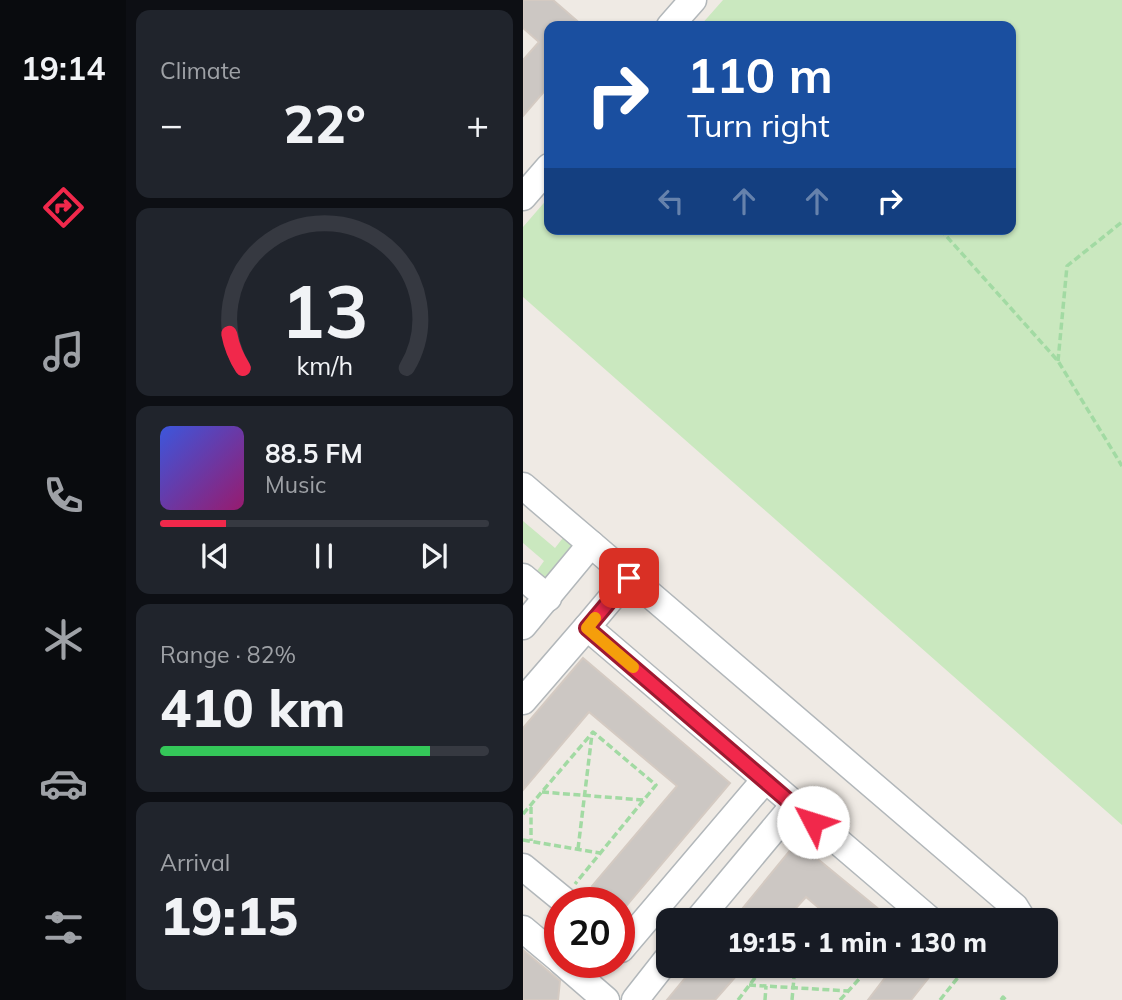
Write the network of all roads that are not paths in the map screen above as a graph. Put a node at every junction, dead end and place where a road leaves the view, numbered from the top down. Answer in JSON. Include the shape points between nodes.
{"nodes":[{"id":1,"x":693,"y":0,"type":"edge"},
{"id":2,"x":674,"y":21,"type":"edge"},
{"id":3,"x":544,"y":173,"type":"edge"},
{"id":4,"x":523,"y":197,"type":"edge"},
{"id":5,"x":523,"y":486,"type":"edge"},
{"id":6,"x":591,"y":544,"type":"junction"},
{"id":7,"x":523,"y":577,"type":"edge"},
{"id":8,"x":629,"y":578,"type":"junction"},
{"id":9,"x":547,"y":598,"type":"junction"},
{"id":10,"x":523,"y":626,"type":"edge"},
{"id":11,"x":587,"y":628,"type":"junction"},
{"id":12,"x":523,"y":701,"type":"edge"},
{"id":13,"x":764,"y":781,"type":"junction"},
{"id":14,"x":794,"y":805,"type":"junction"},
{"id":15,"x":523,"y":867,"type":"edge"},
{"id":16,"x":547,"y":887,"type":"edge"},
{"id":17,"x":708,"y":908,"type":"edge"},
{"id":18,"x":916,"y":908,"type":"edge"},
{"id":19,"x":1015,"y":908,"type":"edge"},
{"id":20,"x":523,"y":929,"type":"edge"},
{"id":21,"x":635,"y":933,"type":"edge"},
{"id":22,"x":544,"y":947,"type":"edge"},
{"id":23,"x":656,"y":973,"type":"edge"},
{"id":24,"x":581,"y":978,"type":"edge"},
{"id":25,"x":606,"y":1000,"type":"edge"},
{"id":26,"x":635,"y":1000,"type":"edge"}],
"edges":[{"from":1,"to":2,"type":"lane"},
{"from":3,"to":4,"type":"lane"},
{"from":5,"to":6,"type":"lane"},
{"from":6,"to":8,"type":"lane"},
{"from":6,"to":9,"type":"lane"},
{"from":7,"to":9,"type":"lane"},
{"from":8,"to":11,"type":"lane"},
{"from":8,"to":19,"type":"lane"},
{"from":9,"to":10,"type":"lane"},
{"from":11,"to":12,"type":"lane"},
{"from":11,"to":13,"type":"lane"},
{"from":13,"to":14,"type":"lane"},
{"from":13,"to":21,"type":"lane"},
{"from":14,"to":17,"type":"lane"},
{"from":14,"to":18,"type":"lane"},
{"from":15,"to":16,"type":"lane"},
{"from":20,"to":22,"type":"lane"},
{"from":23,"to":26,"type":"lane"},
{"from":24,"to":25,"type":"lane"}]}
